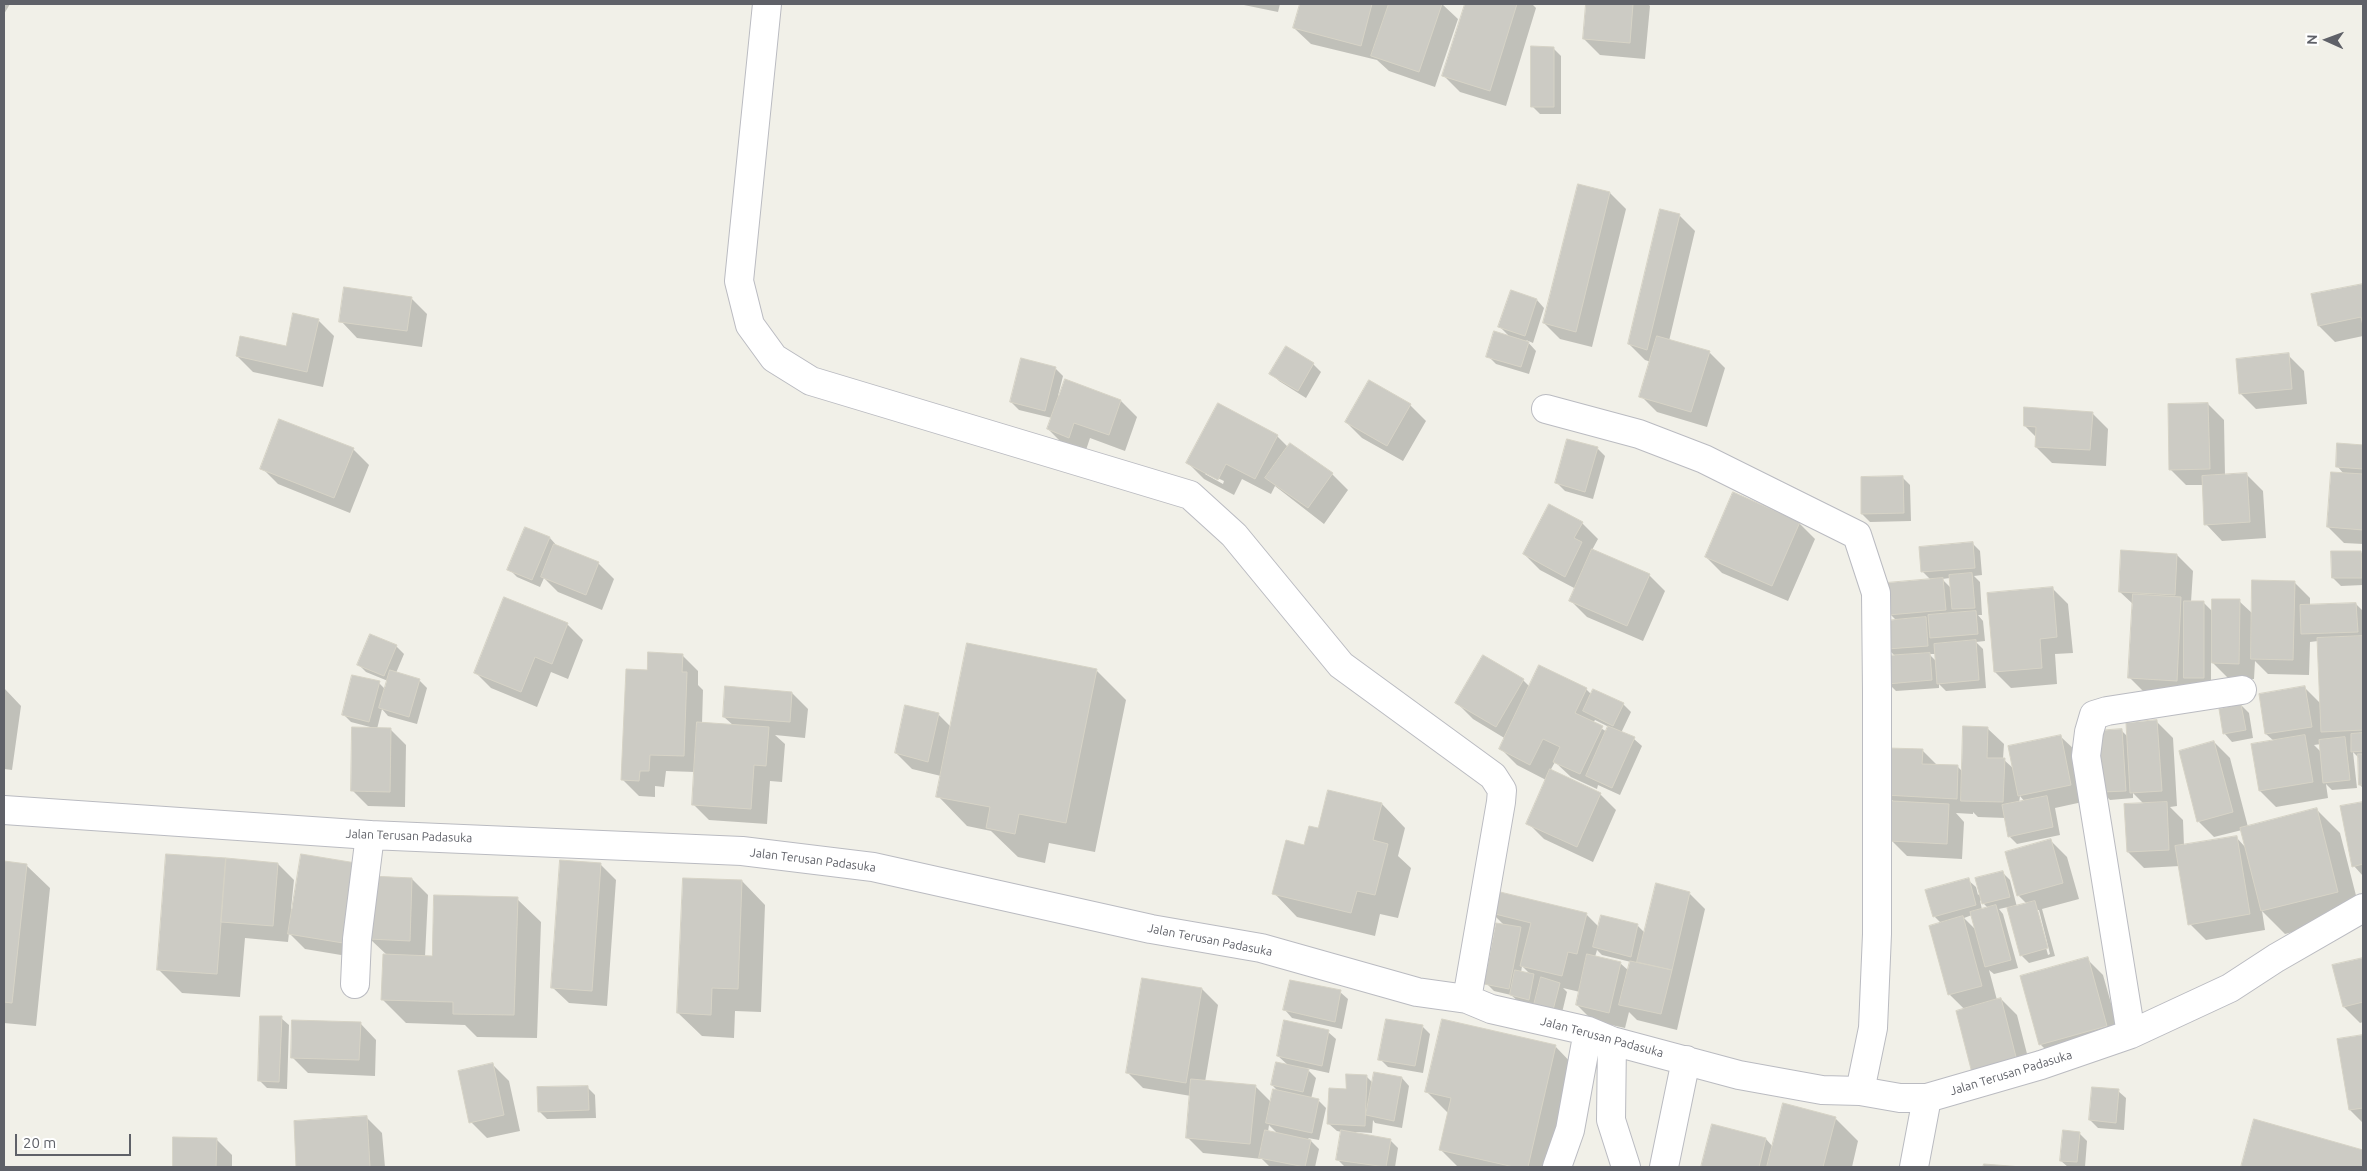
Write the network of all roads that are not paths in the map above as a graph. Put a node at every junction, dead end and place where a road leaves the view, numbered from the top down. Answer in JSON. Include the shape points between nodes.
{"nodes":[{"id":1,"x":767,"y":4,"type":"edge"},
{"id":2,"x":1546,"y":409,"type":"dead end"},
{"id":3,"x":2242,"y":690,"type":"dead end"},
{"id":4,"x":4,"y":810,"type":"edge"},
{"id":5,"x":370,"y":835,"type":"junction"},
{"id":6,"x":2363,"y":908,"type":"edge"},
{"id":7,"x":356,"y":984,"type":"dead end"},
{"id":8,"x":1467,"y":999,"type":"junction"},
{"id":9,"x":2131,"y":1034,"type":"junction"},
{"id":10,"x":1600,"y":1036,"type":"junction"},
{"id":11,"x":1686,"y":1060,"type":"junction"},
{"id":12,"x":1860,"y":1091,"type":"junction"},
{"id":13,"x":1927,"y":1098,"type":"junction"},
{"id":14,"x":1557,"y":1167,"type":"edge"},
{"id":15,"x":1626,"y":1167,"type":"edge"},
{"id":16,"x":1664,"y":1167,"type":"edge"},
{"id":17,"x":1914,"y":1167,"type":"edge"}],
"edges":[{"from":1,"to":8,"type":"street","via":[[739,281],[750,325],[774,358],[811,381],[1190,495],[1234,535],[1342,665],[1493,776],[1502,790],[1501,802]]},
{"from":2,"to":12,"type":"street","via":[[1639,434],[1704,459],[1857,535],[1876,593],[1878,691],[1874,1009]]},
{"from":3,"to":9,"type":"street","via":[[2094,715],[2086,756]]},
{"from":4,"to":5,"type":"street","name":"Jalan Terusan Padasuka"},
{"from":5,"to":7,"type":"street","via":[[357,939]]},
{"from":5,"to":8,"type":"street","name":"Jalan Terusan Padasuka","via":[[742,851],[873,867],[1132,925],[1261,948],[1417,992]]},
{"from":6,"to":9,"type":"street","name":"Jalan Terusan Padasuka","via":[[2230,988]]},
{"from":8,"to":10,"type":"street","name":"Jalan Terusan Padasuka","via":[[1491,1009]]},
{"from":9,"to":13,"type":"street","name":"Jalan Terusan Padasuka","via":[[2041,1065]]},
{"from":10,"to":11,"type":"street","name":"Jalan Terusan Padasuka"},
{"from":10,"to":14,"type":"street"},
{"from":10,"to":15,"type":"street","via":[[1611,1120]]},
{"from":11,"to":12,"type":"street","name":"Jalan Terusan Padasuka","via":[[1739,1075],[1822,1090]]},
{"from":11,"to":16,"type":"street"},
{"from":12,"to":13,"type":"street","name":"Jalan Terusan Padasuka","via":[[1900,1098]]},
{"from":13,"to":17,"type":"street"}]}
